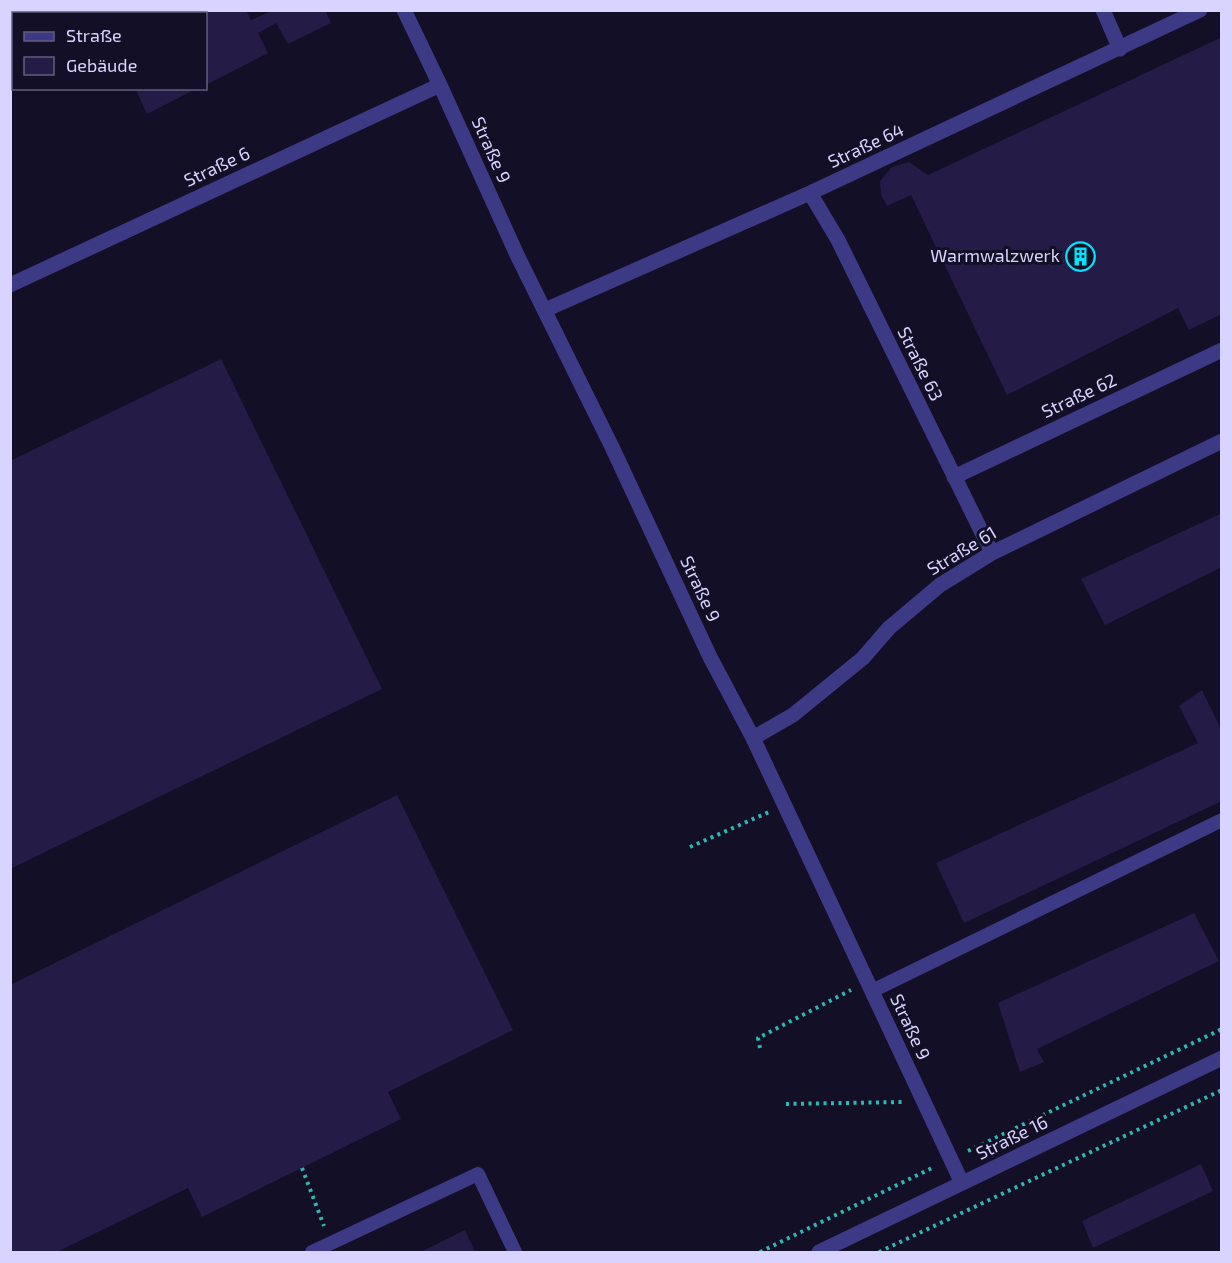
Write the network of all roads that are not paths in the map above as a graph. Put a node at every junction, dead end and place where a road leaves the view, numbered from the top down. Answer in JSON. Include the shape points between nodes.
{"nodes":[{"id":1,"x":404,"y":10,"type":"edge"},
{"id":2,"x":1103,"y":10,"type":"edge"},
{"id":3,"x":1200,"y":10,"type":"edge"},
{"id":4,"x":1120,"y":49,"type":"junction"},
{"id":5,"x":440,"y":85,"type":"junction"},
{"id":6,"x":810,"y":193,"type":"junction"},
{"id":7,"x":10,"y":285,"type":"edge"},
{"id":8,"x":545,"y":310,"type":"junction"},
{"id":9,"x":1221,"y":350,"type":"edge"},
{"id":10,"x":1221,"y":441,"type":"edge"},
{"id":11,"x":954,"y":477,"type":"junction"},
{"id":12,"x":992,"y":553,"type":"junction"},
{"id":13,"x":753,"y":738,"type":"junction"},
{"id":14,"x":1221,"y":820,"type":"edge"},
{"id":15,"x":870,"y":987,"type":"junction"},
{"id":16,"x":1221,"y":1058,"type":"edge"},
{"id":17,"x":962,"y":1183,"type":"junction"},
{"id":18,"x":312,"y":1252,"type":"edge"},
{"id":19,"x":515,"y":1252,"type":"edge"},
{"id":20,"x":819,"y":1252,"type":"edge"}],
"edges":[{"from":1,"to":5,"type":"street","name":"Straße 9"},
{"from":2,"to":4,"type":"street"},
{"from":3,"to":4,"type":"street","name":"Straße 64"},
{"from":4,"to":6,"type":"street","name":"Straße 64"},
{"from":5,"to":7,"type":"street","name":"Straße 6"},
{"from":5,"to":8,"type":"street","name":"Straße 9"},
{"from":6,"to":8,"type":"street","name":"Straße 64"},
{"from":6,"to":11,"type":"street","name":"Straße 63","via":[[838,240]]},
{"from":8,"to":13,"type":"street","name":"Straße 9","via":[[710,657]]},
{"from":9,"to":11,"type":"street","name":"Straße 62"},
{"from":10,"to":12,"type":"street","name":"Straße 61"},
{"from":11,"to":12,"type":"street","name":"Straße 63"},
{"from":12,"to":13,"type":"street","name":"Straße 61","via":[[940,585],[889,628],[863,658],[793,715]]},
{"from":13,"to":15,"type":"street","name":"Straße 9"},
{"from":14,"to":15,"type":"lane"},
{"from":15,"to":17,"type":"street","name":"Straße 9"},
{"from":16,"to":17,"type":"street","name":"Straße 16"},
{"from":17,"to":20,"type":"street","name":"Straße 16"},
{"from":18,"to":19,"type":"lane","via":[[478,1174]]}]}
